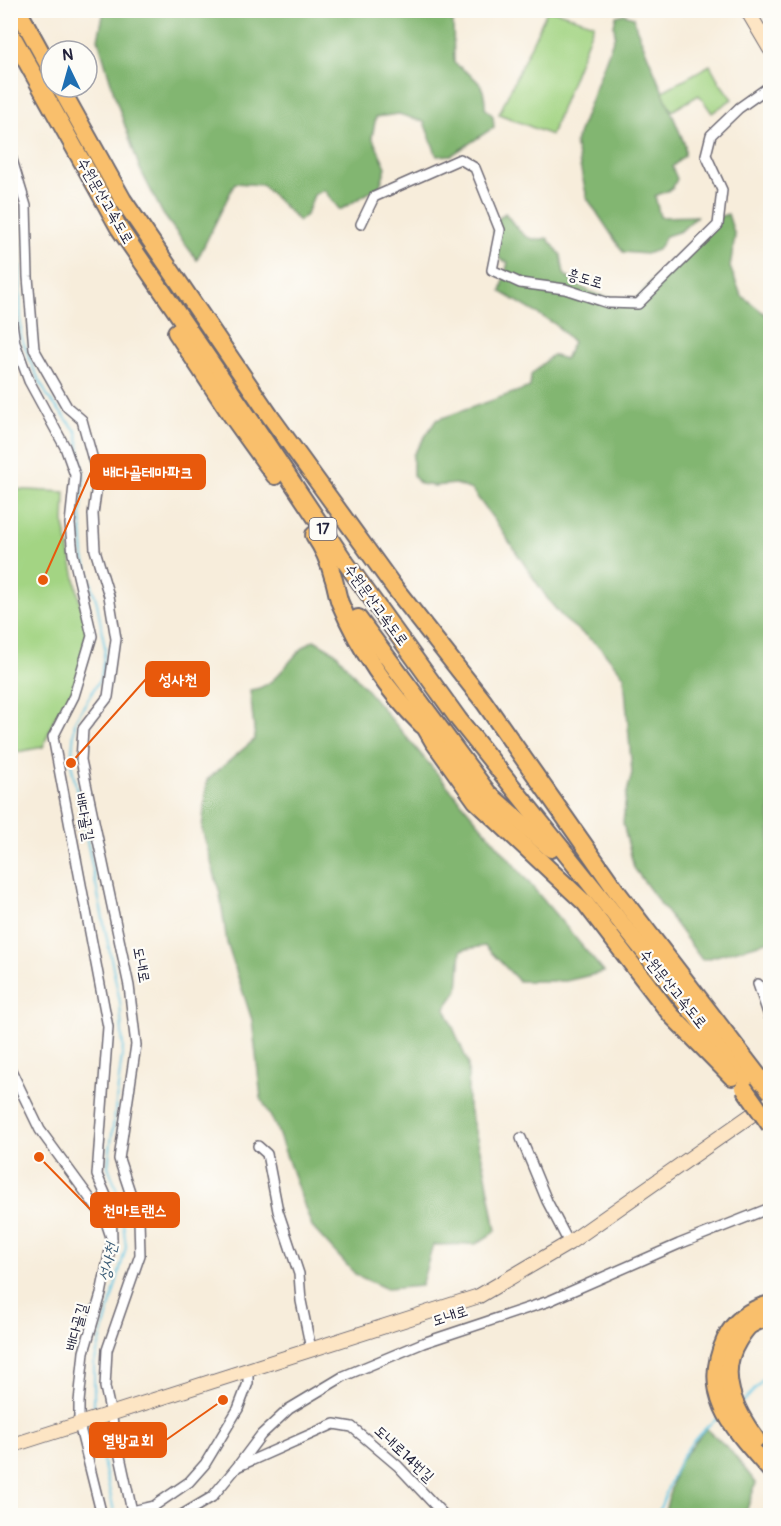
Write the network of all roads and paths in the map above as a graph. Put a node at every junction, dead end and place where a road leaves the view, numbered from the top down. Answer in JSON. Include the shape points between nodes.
{"nodes":[{"id":1,"x":18,"y":10,"type":"edge"},
{"id":2,"x":747,"y":10,"type":"edge"},
{"id":3,"x":10,"y":32,"type":"edge"},
{"id":4,"x":39,"y":48,"type":"edge"},
{"id":5,"x":771,"y":49,"type":"edge"},
{"id":6,"x":771,"y":86,"type":"edge"},
{"id":7,"x":67,"y":99,"type":"edge"},
{"id":8,"x":10,"y":153,"type":"edge"},
{"id":9,"x":361,"y":224,"type":"dead end"},
{"id":10,"x":10,"y":237,"type":"edge"},
{"id":11,"x":10,"y":244,"type":"edge"},
{"id":12,"x":10,"y":309,"type":"edge"},
{"id":13,"x":184,"y":334,"type":"junction"},
{"id":14,"x":422,"y":725,"type":"junction"},
{"id":15,"x":591,"y":888,"type":"junction"},
{"id":16,"x":758,"y":984,"type":"dead end"},
{"id":17,"x":771,"y":1019,"type":"edge"},
{"id":18,"x":10,"y":1068,"type":"edge"},
{"id":19,"x":751,"y":1083,"type":"junction"},
{"id":20,"x":771,"y":1090,"type":"edge"},
{"id":21,"x":771,"y":1102,"type":"edge"},
{"id":22,"x":771,"y":1112,"type":"edge"},
{"id":23,"x":771,"y":1125,"type":"edge"},
{"id":24,"x":521,"y":1138,"type":"dead end"},
{"id":25,"x":258,"y":1146,"type":"dead end"},
{"id":26,"x":771,"y":1208,"type":"edge"},
{"id":27,"x":112,"y":1240,"type":"junction"},
{"id":28,"x":569,"y":1243,"type":"junction"},
{"id":29,"x":771,"y":1304,"type":"edge"},
{"id":30,"x":771,"y":1317,"type":"edge"},
{"id":31,"x":311,"y":1349,"type":"junction"},
{"id":32,"x":248,"y":1369,"type":"junction"},
{"id":33,"x":724,"y":1392,"type":"junction"},
{"id":34,"x":107,"y":1415,"type":"junction"},
{"id":35,"x":82,"y":1423,"type":"junction"},
{"id":36,"x":737,"y":1423,"type":"junction"},
{"id":37,"x":10,"y":1446,"type":"edge"},
{"id":38,"x":771,"y":1455,"type":"edge"},
{"id":39,"x":237,"y":1467,"type":"junction"},
{"id":40,"x":771,"y":1470,"type":"edge"},
{"id":41,"x":132,"y":1513,"type":"edge"},
{"id":42,"x":102,"y":1515,"type":"edge"},
{"id":43,"x":180,"y":1515,"type":"edge"},
{"id":44,"x":445,"y":1515,"type":"edge"}],
"edges":[{"from":1,"to":4,"type":"highway"},
{"from":2,"to":5,"type":"street"},
{"from":3,"to":13,"type":"highway","name":"수원문산고속도로","number":"17","via":[[65,132],[93,198]]},
{"from":6,"to":9,"type":"street","name":"흥도로","via":[[739,108],[711,135],[706,155],[722,190],[718,225],[638,304],[608,303],[565,289],[520,284],[492,270],[501,230],[475,168],[460,159],[374,197]]},
{"from":7,"to":19,"type":"highway","name":"수원문산고속도로","number":"17","via":[[123,200],[217,339],[394,587],[484,702]]},
{"from":8,"to":34,"type":"street","name":"도내로","via":[[26,206],[34,349],[67,407],[82,420],[98,477],[93,514],[95,550],[109,596],[116,639],[108,697],[83,729],[81,760],[129,986],[136,1045],[119,1159],[139,1219],[140,1255],[107,1350]]},
{"from":10,"to":11,"type":"street"},
{"from":12,"to":27,"type":"street","name":"배다골길","via":[[15,343],[29,381],[65,447],[75,475],[70,524],[73,554],[92,636],[74,696],[53,737],[108,1026],[97,1175],[111,1207]]},
{"from":13,"to":14,"type":"highway","via":[[229,412],[324,550],[339,601],[373,666]]},
{"from":13,"to":15,"type":"highway","name":"수원문산고속도로","number":"17","via":[[260,434],[352,573],[459,720]]},
{"from":14,"to":15,"type":"highway","via":[[358,618],[488,793]]},
{"from":14,"to":19,"type":"highway","via":[[476,801],[585,903],[671,1015]]},
{"from":15,"to":19,"type":"highway","name":"수원문산고속도로","number":"17"},
{"from":16,"to":17,"type":"street"},
{"from":18,"to":27,"type":"street","via":[[40,1130],[105,1219]]},
{"from":19,"to":20,"type":"highway","name":"수원문산고속도로","number":"17"},
{"from":19,"to":22,"type":"highway","name":"수원문산고속도로","number":"17"},
{"from":19,"to":23,"type":"highway","bridge":true},
{"from":21,"to":28,"type":"street","name":"도내로"},
{"from":24,"to":28,"type":"street"},
{"from":25,"to":31,"type":"street","via":[[267,1154],[278,1211],[299,1274]]},
{"from":26,"to":39,"type":"street","name":"도내로","via":[[549,1301],[423,1342],[344,1377],[289,1409],[261,1435]]},
{"from":27,"to":35,"type":"street","name":"배다골길","via":[[84,1352]]},
{"from":28,"to":31,"type":"street","name":"도내로","via":[[479,1296]]},
{"from":29,"to":33,"type":"highway","via":[[755,1308],[728,1335],[719,1353],[716,1372]]},
{"from":30,"to":33,"type":"highway","via":[[749,1326],[733,1349]]},
{"from":31,"to":32,"type":"street","name":"도내로"},
{"from":32,"to":34,"type":"street","name":"도내로"},
{"from":32,"to":41,"type":"street","via":[[248,1383],[238,1409],[205,1464],[189,1482],[154,1506]]},
{"from":33,"to":36,"type":"highway"},
{"from":34,"to":35,"type":"street"},
{"from":34,"to":41,"type":"street"},
{"from":35,"to":37,"type":"street"},
{"from":35,"to":42,"type":"street","name":"배다골길"},
{"from":36,"to":38,"type":"highway"},
{"from":36,"to":40,"type":"highway"},
{"from":39,"to":43,"type":"street","name":"도내로","via":[[212,1497]]},
{"from":39,"to":44,"type":"street","name":"도내로14번길","via":[[334,1424],[352,1427],[398,1466]]}]}
